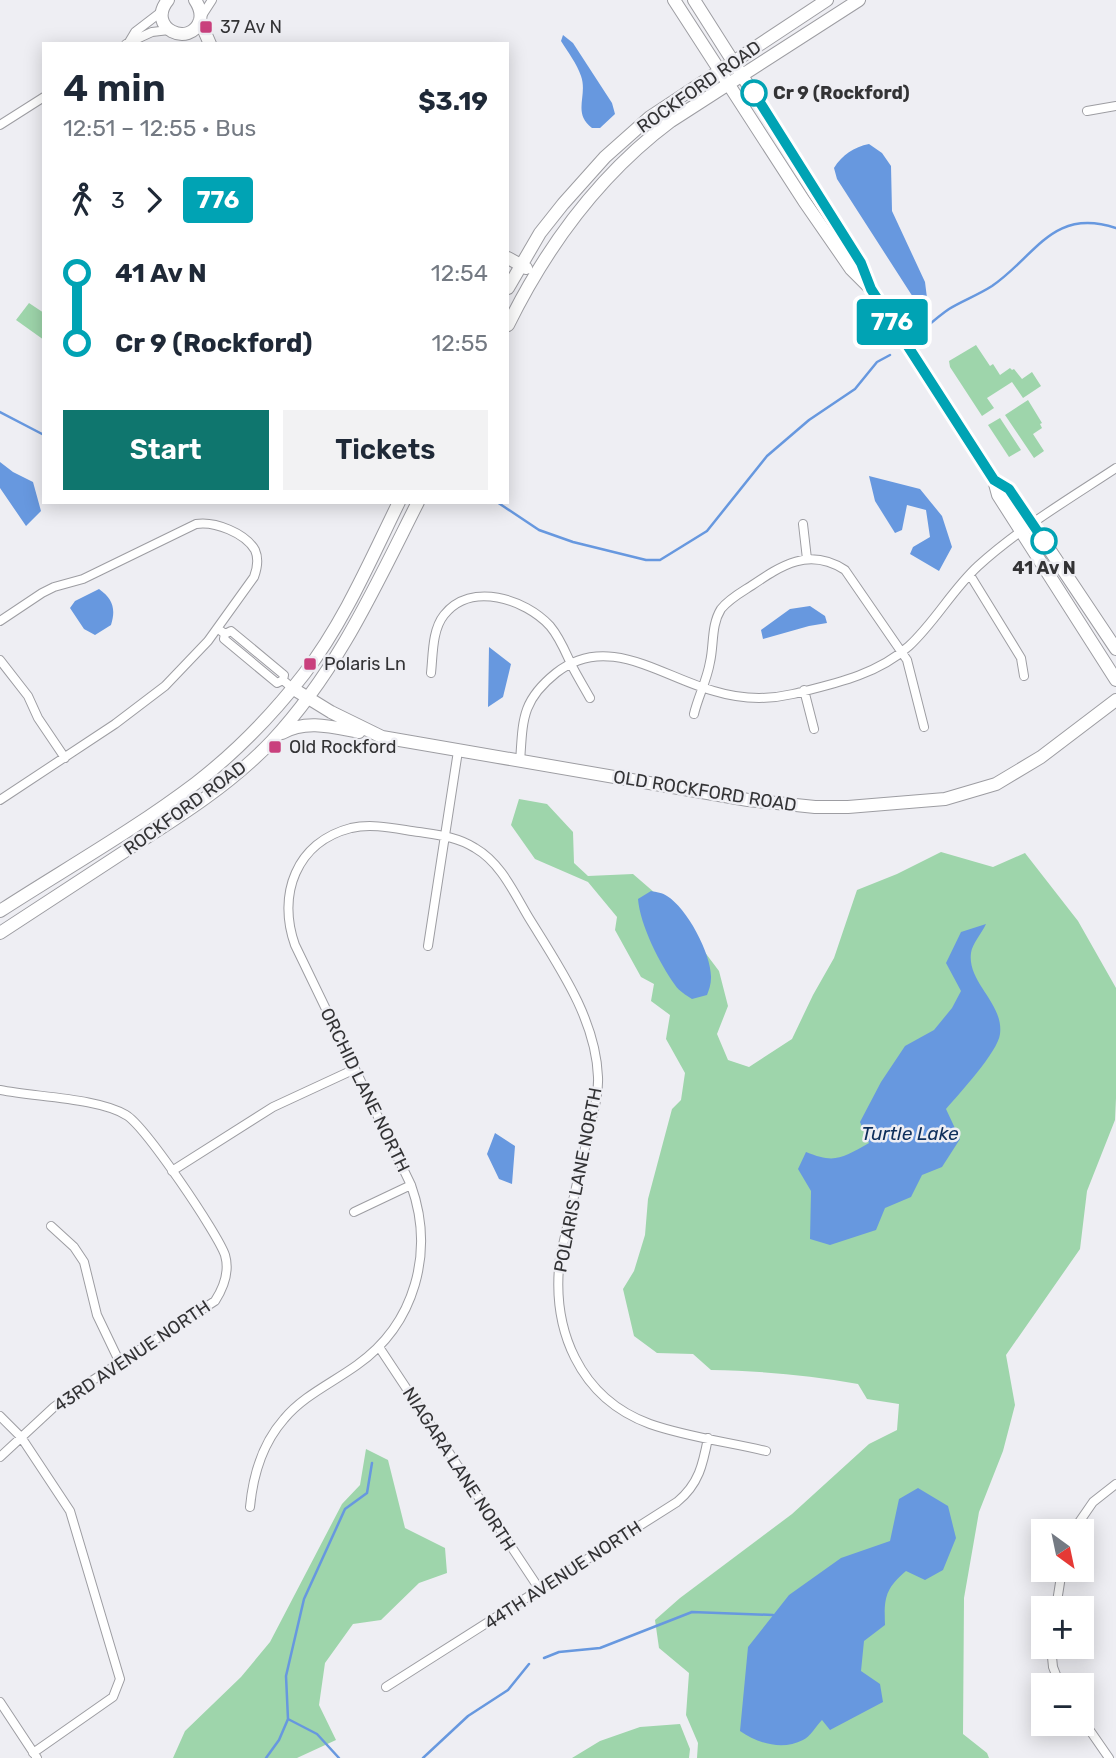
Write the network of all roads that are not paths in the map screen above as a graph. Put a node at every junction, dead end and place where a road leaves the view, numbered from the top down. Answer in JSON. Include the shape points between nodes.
{"nodes":[{"id":1,"x":195,"y":0,"type":"edge"},
{"id":2,"x":212,"y":0,"type":"edge"},
{"id":3,"x":674,"y":0,"type":"edge"},
{"id":4,"x":694,"y":0,"type":"edge"},
{"id":5,"x":827,"y":0,"type":"edge"},
{"id":6,"x":859,"y":0,"type":"edge"},
{"id":7,"x":164,"y":5,"type":"edge"},
{"id":8,"x":200,"y":19,"type":"junction"},
{"id":9,"x":178,"y":36,"type":"edge"},
{"id":10,"x":128,"y":42,"type":"edge"},
{"id":11,"x":130,"y":42,"type":"edge"},
{"id":12,"x":209,"y":42,"type":"edge"},
{"id":13,"x":733,"y":61,"type":"junction"},
{"id":14,"x":720,"y":70,"type":"junction"},
{"id":15,"x":744,"y":76,"type":"junction"},
{"id":16,"x":729,"y":85,"type":"junction"},
{"id":17,"x":42,"y":98,"type":"edge"},
{"id":18,"x":1116,"y":106,"type":"edge"},
{"id":19,"x":1087,"y":111,"type":"dead end"},
{"id":20,"x":0,"y":125,"type":"edge"},
{"id":21,"x":509,"y":259,"type":"edge"},
{"id":22,"x":520,"y":265,"type":"junction"},
{"id":23,"x":536,"y":272,"type":"junction"},
{"id":24,"x":509,"y":283,"type":"edge"},
{"id":25,"x":509,"y":286,"type":"edge"},
{"id":26,"x":871,"y":289,"type":"junction"},
{"id":27,"x":524,"y":293,"type":"junction"},
{"id":28,"x":509,"y":323,"type":"edge"},
{"id":29,"x":1116,"y":468,"type":"edge"},
{"id":30,"x":398,"y":504,"type":"edge"},
{"id":31,"x":417,"y":504,"type":"edge"},
{"id":32,"x":803,"y":524,"type":"dead end"},
{"id":33,"x":1026,"y":527,"type":"junction"},
{"id":34,"x":807,"y":559,"type":"junction"},
{"id":35,"x":970,"y":575,"type":"junction"},
{"id":36,"x":0,"y":621,"type":"edge"},
{"id":37,"x":221,"y":631,"type":"junction"},
{"id":38,"x":1116,"y":649,"type":"edge"},
{"id":39,"x":902,"y":652,"type":"junction"},
{"id":40,"x":0,"y":660,"type":"edge"},
{"id":41,"x":570,"y":663,"type":"junction"},
{"id":42,"x":431,"y":673,"type":"dead end"},
{"id":43,"x":1024,"y":677,"type":"dead end"},
{"id":44,"x":1116,"y":680,"type":"edge"},
{"id":45,"x":287,"y":684,"type":"junction"},
{"id":46,"x":701,"y":687,"type":"junction"},
{"id":47,"x":804,"y":690,"type":"junction"},
{"id":48,"x":308,"y":698,"type":"junction"},
{"id":49,"x":590,"y":698,"type":"dead end"},
{"id":50,"x":1116,"y":700,"type":"edge"},
{"id":51,"x":694,"y":714,"type":"dead end"},
{"id":52,"x":924,"y":727,"type":"dead end"},
{"id":53,"x":814,"y":729,"type":"dead end"},
{"id":54,"x":383,"y":737,"type":"junction"},
{"id":55,"x":271,"y":742,"type":"junction"},
{"id":56,"x":458,"y":751,"type":"junction"},
{"id":57,"x":65,"y":758,"type":"junction"},
{"id":58,"x":520,"y":762,"type":"junction"},
{"id":59,"x":0,"y":800,"type":"edge"},
{"id":60,"x":446,"y":836,"type":"junction"},
{"id":61,"x":324,"y":839,"type":"joint"},
{"id":62,"x":0,"y":911,"type":"edge"},
{"id":63,"x":0,"y":933,"type":"edge"},
{"id":64,"x":428,"y":946,"type":"dead end"},
{"id":65,"x":355,"y":1069,"type":"junction"},
{"id":66,"x":0,"y":1090,"type":"edge"},
{"id":67,"x":172,"y":1171,"type":"junction"},
{"id":68,"x":411,"y":1185,"type":"junction"},
{"id":69,"x":354,"y":1212,"type":"dead end"},
{"id":70,"x":51,"y":1226,"type":"dead end"},
{"id":71,"x":379,"y":1347,"type":"junction"},
{"id":72,"x":120,"y":1363,"type":"junction"},
{"id":73,"x":0,"y":1416,"type":"edge"},
{"id":74,"x":22,"y":1437,"type":"junction"},
{"id":75,"x":708,"y":1438,"type":"junction"},
{"id":76,"x":766,"y":1451,"type":"dead end"},
{"id":77,"x":0,"y":1457,"type":"edge"},
{"id":78,"x":1116,"y":1484,"type":"edge"},
{"id":79,"x":250,"y":1507,"type":"dead end"},
{"id":80,"x":1081,"y":1519,"type":"edge"},
{"id":81,"x":540,"y":1590,"type":"junction"},
{"id":82,"x":386,"y":1687,"type":"dead end"},
{"id":83,"x":0,"y":1702,"type":"edge"},
{"id":84,"x":1094,"y":1736,"type":"edge"},
{"id":85,"x":35,"y":1756,"type":"edge"},
{"id":86,"x":1109,"y":1758,"type":"edge"}],
"edges":[{"from":1,"to":8,"type":"main road"},
{"from":2,"to":8,"type":"street"},
{"from":3,"to":14,"type":"main road"},
{"from":4,"to":13,"type":"main road"},
{"from":5,"to":13,"type":"main road","name":"ROCKFORD ROAD"},
{"from":6,"to":15,"type":"main road","name":"ROCKFORD ROAD"},
{"from":7,"to":9,"type":"main road","via":[[163,22]]},
{"from":7,"to":10,"type":"street"},
{"from":8,"to":9,"type":"main road","via":[[189,33]]},
{"from":8,"to":12,"type":"main road"},
{"from":9,"to":11,"type":"street","via":[[152,32]]},
{"from":13,"to":14,"type":"main road","name":"ROCKFORD ROAD"},
{"from":13,"to":15,"type":"main road"},
{"from":14,"to":16,"type":"main road"},
{"from":14,"to":22,"type":"main road","name":"ROCKFORD ROAD","via":[[650,117],[605,157],[540,233]]},
{"from":15,"to":16,"type":"main road","name":"ROCKFORD ROAD"},
{"from":15,"to":26,"type":"main road","via":[[861,263]]},
{"from":16,"to":23,"type":"main road","name":"ROCKFORD ROAD","via":[[671,121],[612,172]]},
{"from":16,"to":26,"type":"main road","via":[[851,269]]},
{"from":17,"to":20,"type":"street"},
{"from":18,"to":19,"type":"street"},
{"from":21,"to":22,"type":"main road"},
{"from":22,"to":23,"type":"main road"},
{"from":22,"to":24,"type":"main road","name":"ROCKFORD ROAD"},
{"from":23,"to":27,"type":"main road","name":"ROCKFORD ROAD"},
{"from":25,"to":27,"type":"main road"},
{"from":26,"to":33,"type":"main road","via":[[994,480],[1009,489]]},
{"from":27,"to":28,"type":"main road","name":"ROCKFORD ROAD"},
{"from":29,"to":33,"type":"street"},
{"from":30,"to":45,"type":"main road","name":"ROCKFORD ROAD","via":[[326,643]]},
{"from":31,"to":48,"type":"main road","name":"ROCKFORD ROAD","via":[[344,647]]},
{"from":32,"to":34,"type":"street"},
{"from":33,"to":35,"type":"street"},
{"from":33,"to":38,"type":"main road"},
{"from":33,"to":44,"type":"main road"},
{"from":34,"to":39,"type":"street","via":[[826,560],[845,570]]},
{"from":34,"to":46,"type":"street","via":[[771,572],[729,600],[716,622]]},
{"from":35,"to":39,"type":"street"},
{"from":35,"to":43,"type":"street","via":[[1021,659]]},
{"from":36,"to":37,"type":"street","via":[[54,587],[83,579],[205,522],[224,528],[256,552],[254,577]]},
{"from":37,"to":45,"type":"street","name":"OLD ROCKFORD ROAD","via":[[224,639],[277,683]]},
{"from":37,"to":57,"type":"street","via":[[155,694]]},
{"from":39,"to":47,"type":"street","via":[[870,672]]},
{"from":39,"to":52,"type":"street"},
{"from":40,"to":57,"type":"street"},
{"from":41,"to":42,"type":"street","via":[[560,639],[536,615],[505,600],[481,596],[461,601],[444,615],[437,628]]},
{"from":41,"to":46,"type":"street","via":[[590,656],[619,656]]},
{"from":41,"to":49,"type":"street"},
{"from":41,"to":58,"type":"street","via":[[550,678],[528,705]]},
{"from":45,"to":48,"type":"main road","name":"OLD ROCKFORD ROAD"},
{"from":45,"to":62,"type":"main road","name":"ROCKFORD ROAD","via":[[236,749],[195,783]]},
{"from":46,"to":47,"type":"street","via":[[754,698]]},
{"from":46,"to":51,"type":"street"},
{"from":47,"to":53,"type":"street"},
{"from":48,"to":54,"type":"main road","name":"OLD ROCKFORD ROAD"},
{"from":48,"to":55,"type":"main road","name":"ROCKFORD ROAD"},
{"from":50,"to":58,"type":"main road","name":"OLD ROCKFORD ROAD","via":[[1008,778],[971,793],[919,802],[782,805]]},
{"from":54,"to":55,"type":"main road","via":[[310,725],[289,729]]},
{"from":54,"to":56,"type":"main road","name":"OLD ROCKFORD ROAD"},
{"from":55,"to":63,"type":"main road","name":"ROCKFORD ROAD","via":[[184,813]]},
{"from":56,"to":58,"type":"main road","name":"OLD ROCKFORD ROAD"},
{"from":56,"to":60,"type":"street"},
{"from":57,"to":59,"type":"street"},
{"from":60,"to":61,"type":"street","name":"POLARIS LANE NORTH","via":[[369,826]]},
{"from":60,"to":64,"type":"street"},
{"from":60,"to":75,"type":"street","name":"POLARIS LANE NORTH","via":[[486,855],[505,878],[561,970],[594,1050],[597,1094],[557,1280],[569,1346],[593,1384],[628,1413],[649,1424]]},
{"from":61,"to":65,"type":"street","name":"ORCHID LANE NORTH","via":[[299,865],[287,896],[287,913],[295,945]]},
{"from":65,"to":67,"type":"street","via":[[273,1107]]},
{"from":65,"to":68,"type":"street","name":"ORCHID LANE NORTH"},
{"from":66,"to":67,"type":"street","via":[[115,1109],[139,1125]]},
{"from":67,"to":72,"type":"street","name":"43RD AVENUE NORTH","via":[[220,1244],[226,1279],[222,1291],[206,1308]]},
{"from":68,"to":69,"type":"street"},
{"from":68,"to":71,"type":"street","name":"ORCHID LANE NORTH","via":[[420,1220],[420,1266],[406,1310]]},
{"from":70,"to":72,"type":"street","via":[[84,1262],[97,1315]]},
{"from":71,"to":79,"type":"street","name":"ORCHID LANE NORTH","via":[[284,1419],[262,1452]]},
{"from":71,"to":81,"type":"street","name":"NIAGARA LANE NORTH"},
{"from":72,"to":74,"type":"street","name":"43RD AVENUE NORTH","via":[[54,1407]]},
{"from":73,"to":74,"type":"street"},
{"from":74,"to":77,"type":"street","name":"43RD AVENUE NORTH"},
{"from":74,"to":85,"type":"street","via":[[69,1511],[120,1679],[113,1697]]},
{"from":75,"to":76,"type":"street","name":"POLARIS LANE NORTH"},
{"from":75,"to":81,"type":"street","name":"44TH AVENUE NORTH","via":[[698,1477],[686,1495]]},
{"from":78,"to":80,"type":"street","via":[[1093,1502]]},
{"from":81,"to":82,"type":"street","name":"44TH AVENUE NORTH"},
{"from":83,"to":85,"type":"street"},
{"from":84,"to":86,"type":"street"}]}
